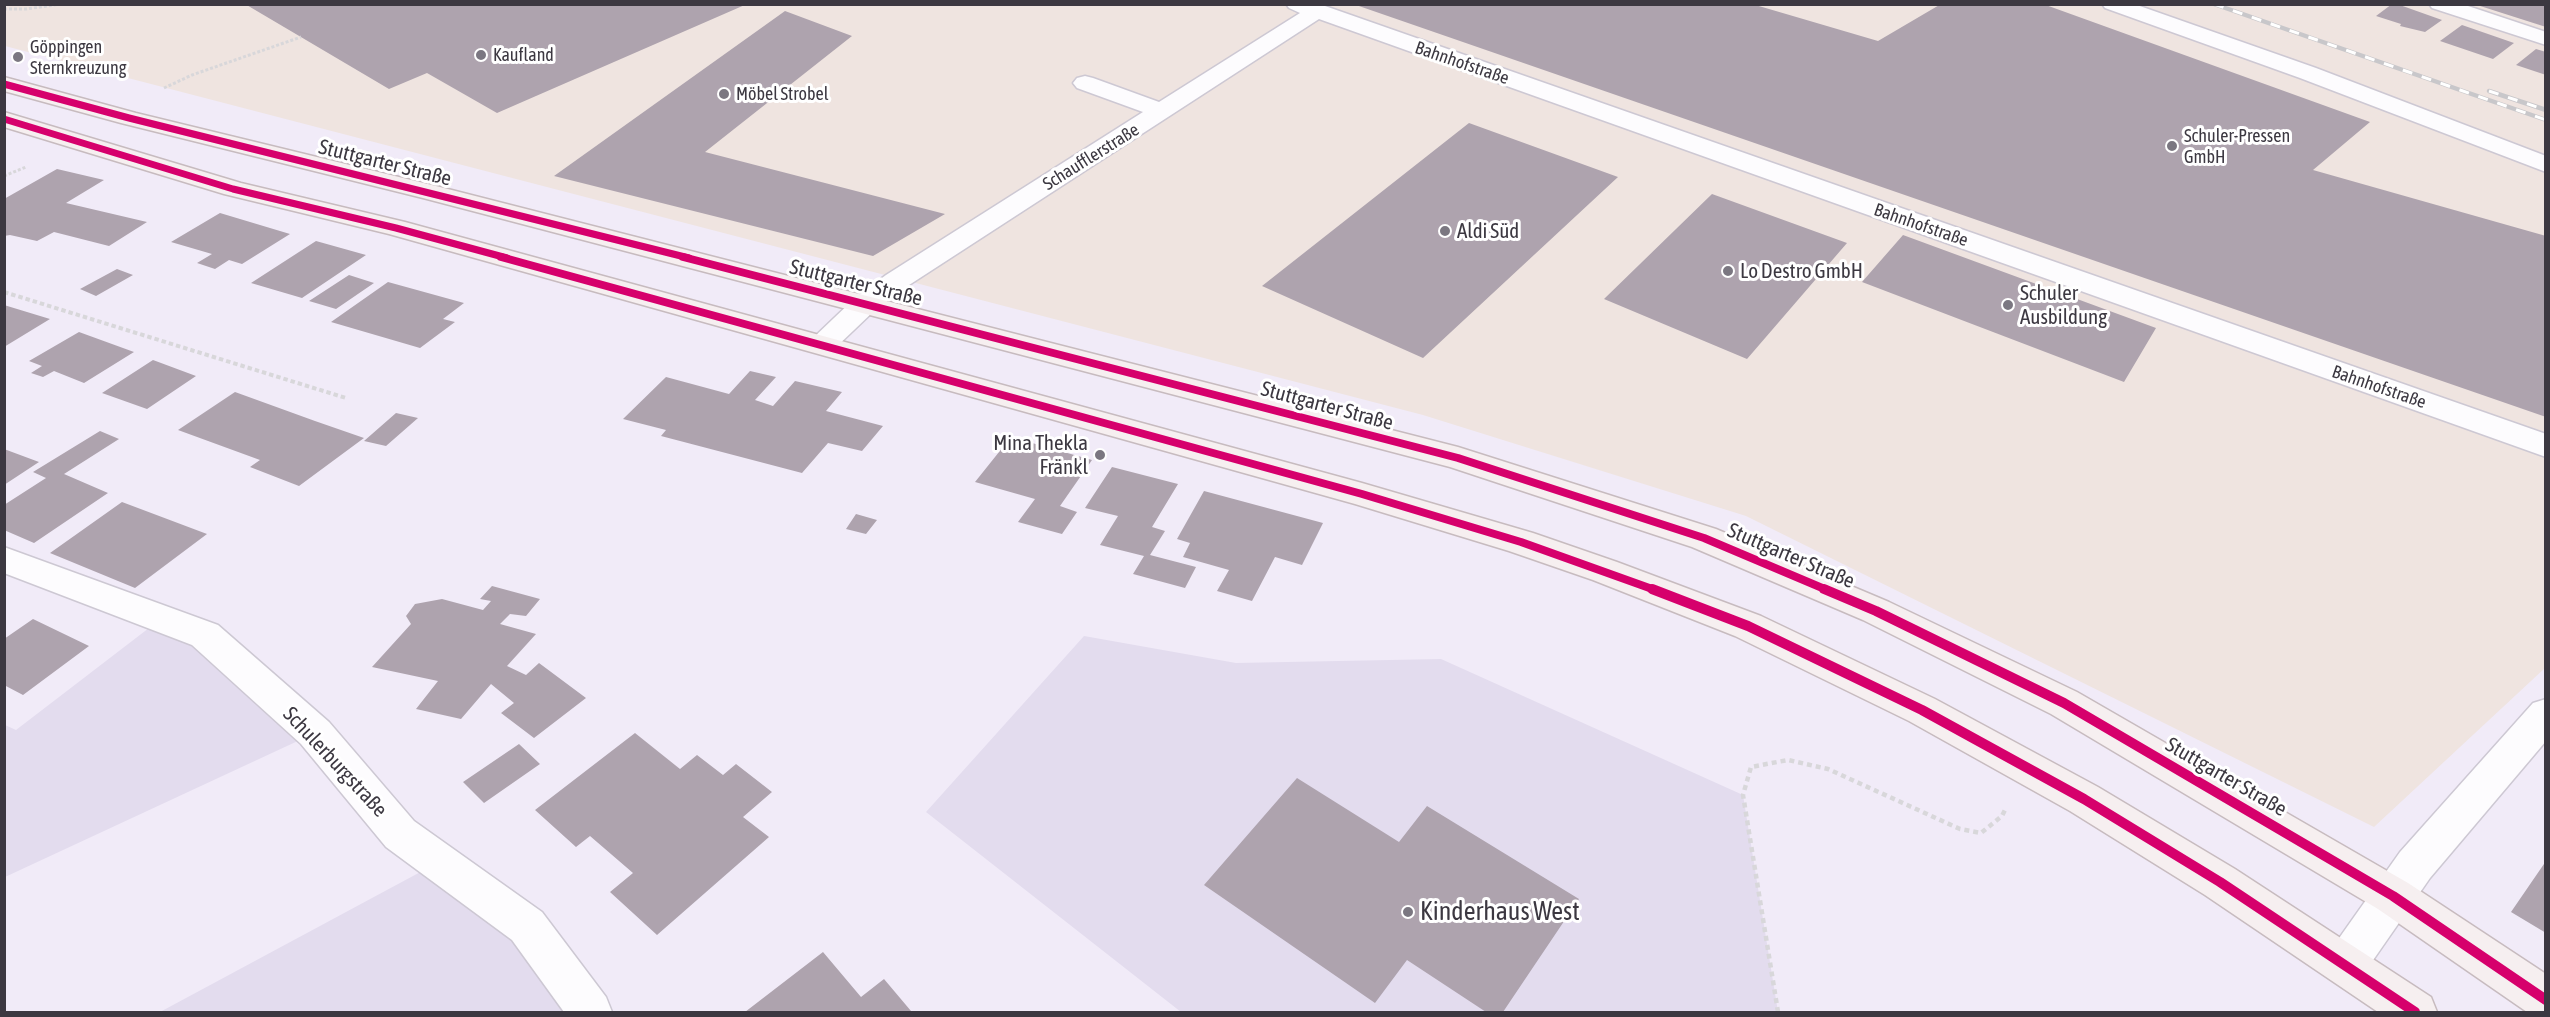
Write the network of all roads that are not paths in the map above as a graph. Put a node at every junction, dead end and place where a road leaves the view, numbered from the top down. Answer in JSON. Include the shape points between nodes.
{"nodes":[{"id":1,"x":2112,"y":4,"type":"edge"},
{"id":2,"x":2439,"y":4,"type":"edge"},
{"id":3,"x":1306,"y":8,"type":"edge"},
{"id":4,"x":2546,"y":39,"type":"edge"},
{"id":5,"x":1085,"y":83,"type":"dead end"},
{"id":6,"x":4,"y":84,"type":"edge"},
{"id":7,"x":1162,"y":111,"type":"junction"},
{"id":8,"x":4,"y":119,"type":"edge"},
{"id":9,"x":2546,"y":165,"type":"edge"},
{"id":10,"x":865,"y":304,"type":"junction"},
{"id":11,"x":822,"y":345,"type":"junction"},
{"id":12,"x":2546,"y":446,"type":"edge"},
{"id":13,"x":4,"y":559,"type":"edge"},
{"id":14,"x":2546,"y":714,"type":"edge"},
{"id":15,"x":2392,"y":896,"type":"junction"},
{"id":16,"x":2345,"y":965,"type":"junction"},
{"id":17,"x":2546,"y":1000,"type":"edge"},
{"id":18,"x":590,"y":1012,"type":"edge"},
{"id":19,"x":2415,"y":1012,"type":"edge"}],
"edges":[{"from":1,"to":9,"type":"street","via":[[2308,73]]},
{"from":2,"to":4,"type":"street"},
{"from":3,"to":7,"type":"street","name":"Schaufflerstraße"},
{"from":3,"to":12,"type":"street","name":"Bahnhofstraße"},
{"from":5,"to":7,"type":"street"},
{"from":6,"to":10,"type":"main road","name":"Stuttgarter Straße"},
{"from":7,"to":10,"type":"street","name":"Schaufflerstraße","via":[[896,280]]},
{"from":8,"to":11,"type":"main road","via":[[233,189],[396,228]]},
{"from":10,"to":11,"type":"street","name":"Schaufflerstraße"},
{"from":10,"to":15,"type":"main road","name":"Stuttgarter Straße","via":[[1458,458],[1704,538],[1876,611],[2064,703]]},
{"from":11,"to":16,"type":"main road","via":[[1362,494],[1521,542],[1748,626],[1922,710],[2084,799]]},
{"from":13,"to":18,"type":"street","name":"Schulerburgstraße","via":[[205,635],[315,734],[400,834],[528,926]]},
{"from":14,"to":15,"type":"street"},
{"from":15,"to":16,"type":"street"},
{"from":15,"to":17,"type":"main road","name":"Stuttgarter Straße"},
{"from":16,"to":19,"type":"main road"}]}
